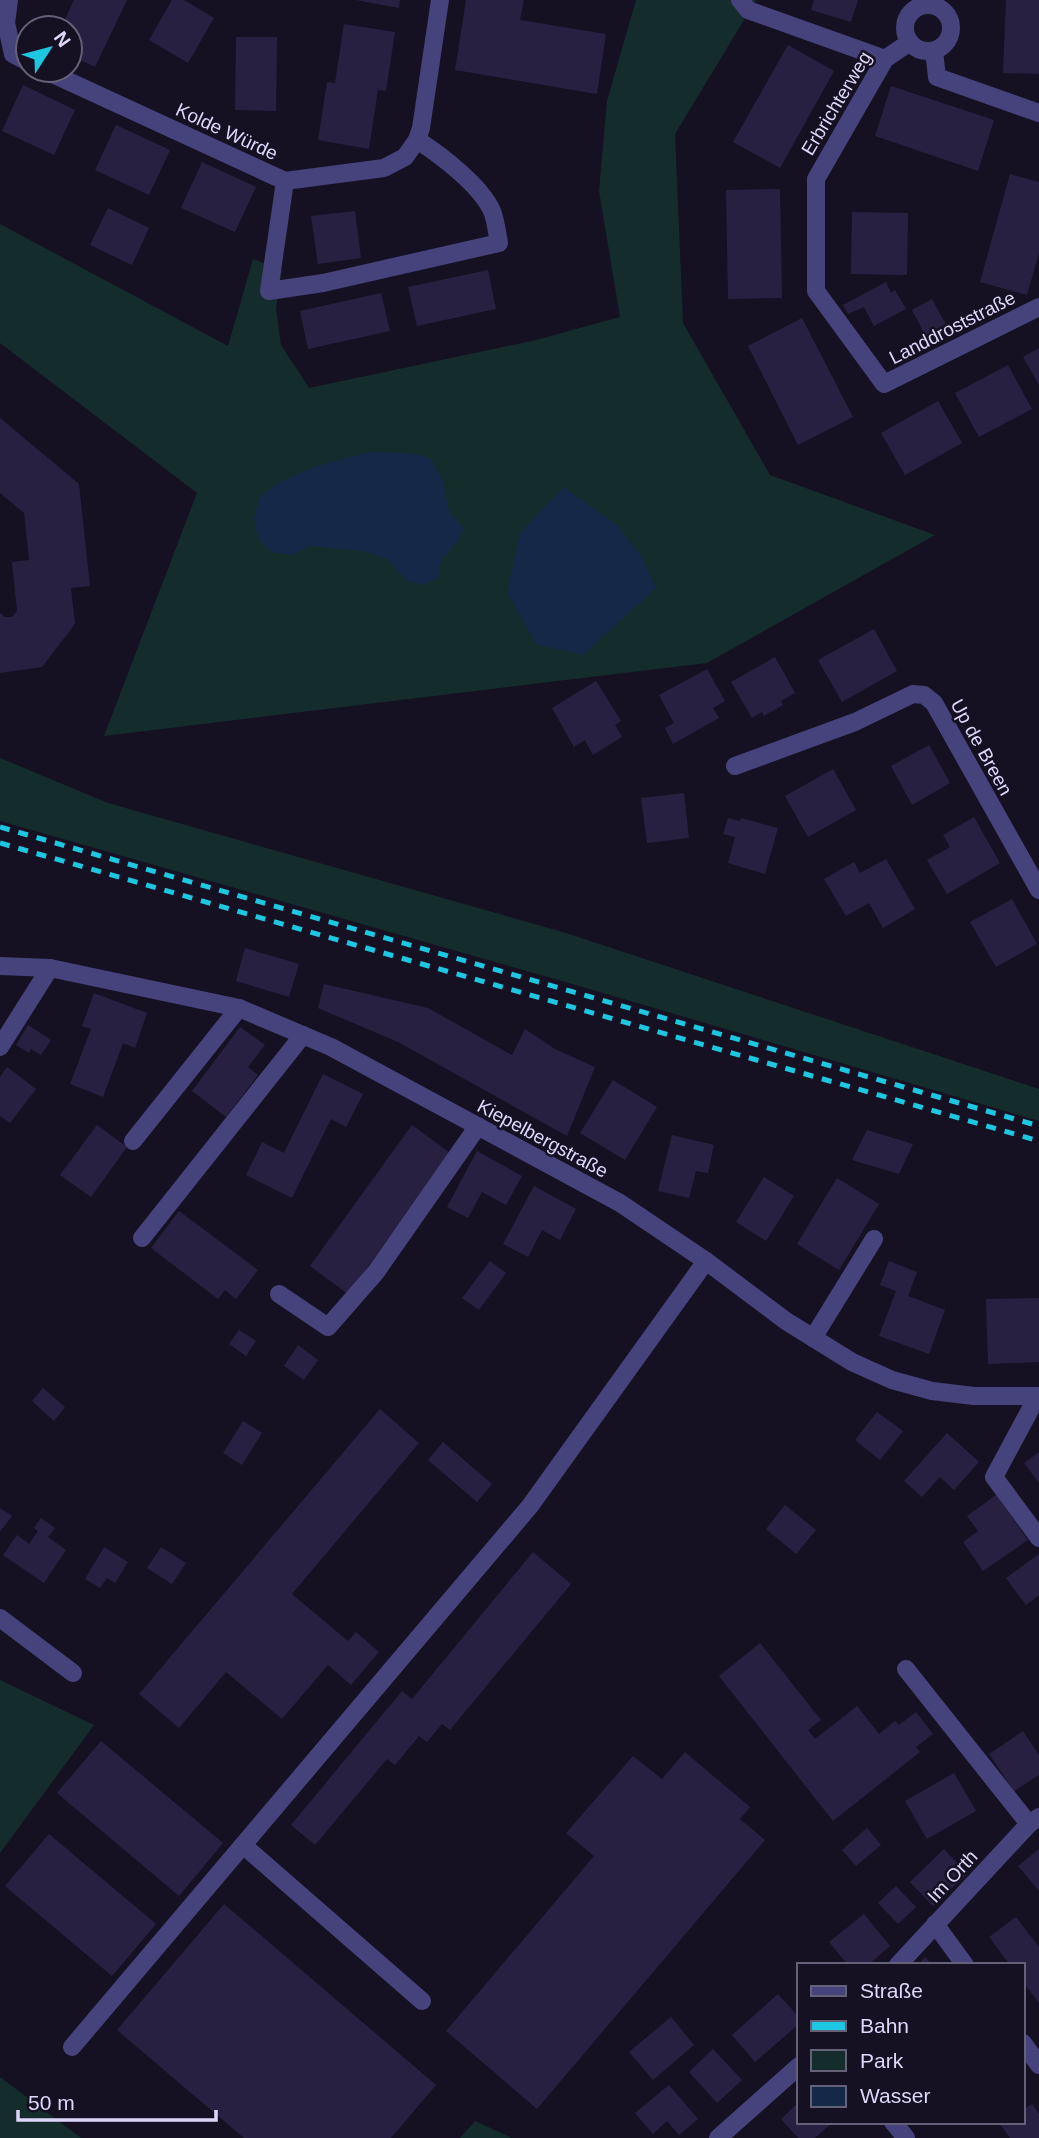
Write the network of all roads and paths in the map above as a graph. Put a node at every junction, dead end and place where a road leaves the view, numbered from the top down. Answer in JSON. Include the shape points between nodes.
{"nodes":[{"id":1,"x":9,"y":0,"type":"edge"},
{"id":2,"x":440,"y":0,"type":"edge"},
{"id":3,"x":740,"y":0,"type":"edge"},
{"id":4,"x":937,"y":3,"type":"edge"},
{"id":5,"x":910,"y":42,"type":"junction"},
{"id":6,"x":934,"y":51,"type":"junction"},
{"id":7,"x":14,"y":55,"type":"edge"},
{"id":8,"x":885,"y":59,"type":"junction"},
{"id":9,"x":74,"y":84,"type":"edge"},
{"id":10,"x":1039,"y":113,"type":"edge"},
{"id":11,"x":417,"y":140,"type":"junction"},
{"id":12,"x":285,"y":181,"type":"junction"},
{"id":13,"x":1039,"y":307,"type":"edge"},
{"id":14,"x":884,"y":384,"type":"joint"},
{"id":15,"x":735,"y":766,"type":"dead end"},
{"id":16,"x":1039,"y":890,"type":"edge"},
{"id":17,"x":0,"y":965,"type":"edge"},
{"id":18,"x":50,"y":968,"type":"junction"},
{"id":19,"x":239,"y":1008,"type":"junction"},
{"id":20,"x":303,"y":1035,"type":"junction"},
{"id":21,"x":0,"y":1047,"type":"edge"},
{"id":22,"x":478,"y":1126,"type":"junction"},
{"id":23,"x":133,"y":1141,"type":"dead end"},
{"id":24,"x":142,"y":1238,"type":"dead end"},
{"id":25,"x":874,"y":1239,"type":"dead end"},
{"id":26,"x":706,"y":1261,"type":"junction"},
{"id":27,"x":279,"y":1294,"type":"dead end"},
{"id":28,"x":813,"y":1338,"type":"junction"},
{"id":29,"x":1038,"y":1396,"type":"edge"},
{"id":30,"x":1039,"y":1538,"type":"edge"},
{"id":31,"x":0,"y":1618,"type":"edge"},
{"id":32,"x":906,"y":1669,"type":"dead end"},
{"id":33,"x":73,"y":1673,"type":"dead end"},
{"id":34,"x":1034,"y":1821,"type":"edge"},
{"id":35,"x":243,"y":1845,"type":"junction"},
{"id":36,"x":935,"y":1924,"type":"junction"},
{"id":37,"x":900,"y":1963,"type":"edge"},
{"id":38,"x":964,"y":1963,"type":"edge"},
{"id":39,"x":422,"y":2001,"type":"dead end"},
{"id":40,"x":1025,"y":2046,"type":"edge"},
{"id":41,"x":72,"y":2047,"type":"dead end"},
{"id":42,"x":1039,"y":2064,"type":"edge"},
{"id":43,"x":797,"y":2068,"type":"edge"},
{"id":44,"x":895,"y":2124,"type":"edge"},
{"id":45,"x":718,"y":2138,"type":"edge"},
{"id":46,"x":906,"y":2138,"type":"edge"}],
"edges":[{"from":1,"to":7,"type":"street","via":[[6,23]]},
{"from":2,"to":11,"type":"street"},
{"from":3,"to":8,"type":"street","via":[[748,10]]},
{"from":4,"to":5,"type":"street","via":[[921,6],[909,15],[905,29]]},
{"from":4,"to":6,"type":"street","via":[[951,25],[947,41]]},
{"from":5,"to":6,"type":"street","via":[[916,48]]},
{"from":5,"to":8,"type":"street","name":"Erbrichterweg"},
{"from":6,"to":10,"type":"street","via":[[937,78]]},
{"from":8,"to":14,"type":"street","name":"Erbrichterweg","via":[[816,179],[816,291]]},
{"from":9,"to":12,"type":"street","name":"Kolde Würde"},
{"from":11,"to":12,"type":"street","name":"Kolde Würde","via":[[405,157],[384,168]]},
{"from":11,"to":12,"type":"street","via":[[484,197],[499,243],[269,291]]},
{"from":13,"to":14,"type":"street","name":"Landdroststraße"},
{"from":15,"to":16,"type":"street","name":"Up de Breen","via":[[855,722],[913,694],[924,695],[934,703]]},
{"from":17,"to":18,"type":"street","name":"Kiepelbergstraße"},
{"from":18,"to":19,"type":"street","name":"Kiepelbergstraße"},
{"from":18,"to":21,"type":"street"},
{"from":19,"to":20,"type":"street","name":"Kiepelbergstraße"},
{"from":19,"to":23,"type":"street"},
{"from":20,"to":22,"type":"street","name":"Kiepelbergstraße"},
{"from":20,"to":24,"type":"street"},
{"from":22,"to":26,"type":"street","name":"Kiepelbergstraße","via":[[620,1203]]},
{"from":22,"to":27,"type":"street","via":[[376,1272],[328,1327]]},
{"from":25,"to":28,"type":"street"},
{"from":26,"to":28,"type":"street","name":"Kiepelbergstraße"},
{"from":26,"to":35,"type":"street","via":[[530,1506]]},
{"from":28,"to":29,"type":"street","name":"Kiepelbergstraße","via":[[852,1362],[932,1391]]},
{"from":29,"to":30,"type":"street","via":[[994,1477]]},
{"from":31,"to":33,"type":"street"},
{"from":32,"to":34,"type":"street"},
{"from":34,"to":36,"type":"street","name":"Im Orth"},
{"from":35,"to":39,"type":"street"},
{"from":35,"to":41,"type":"street"},
{"from":36,"to":37,"type":"street","name":"Im Orth"},
{"from":36,"to":38,"type":"street"},
{"from":40,"to":42,"type":"street"},
{"from":43,"to":45,"type":"street"},
{"from":44,"to":46,"type":"street"}]}
